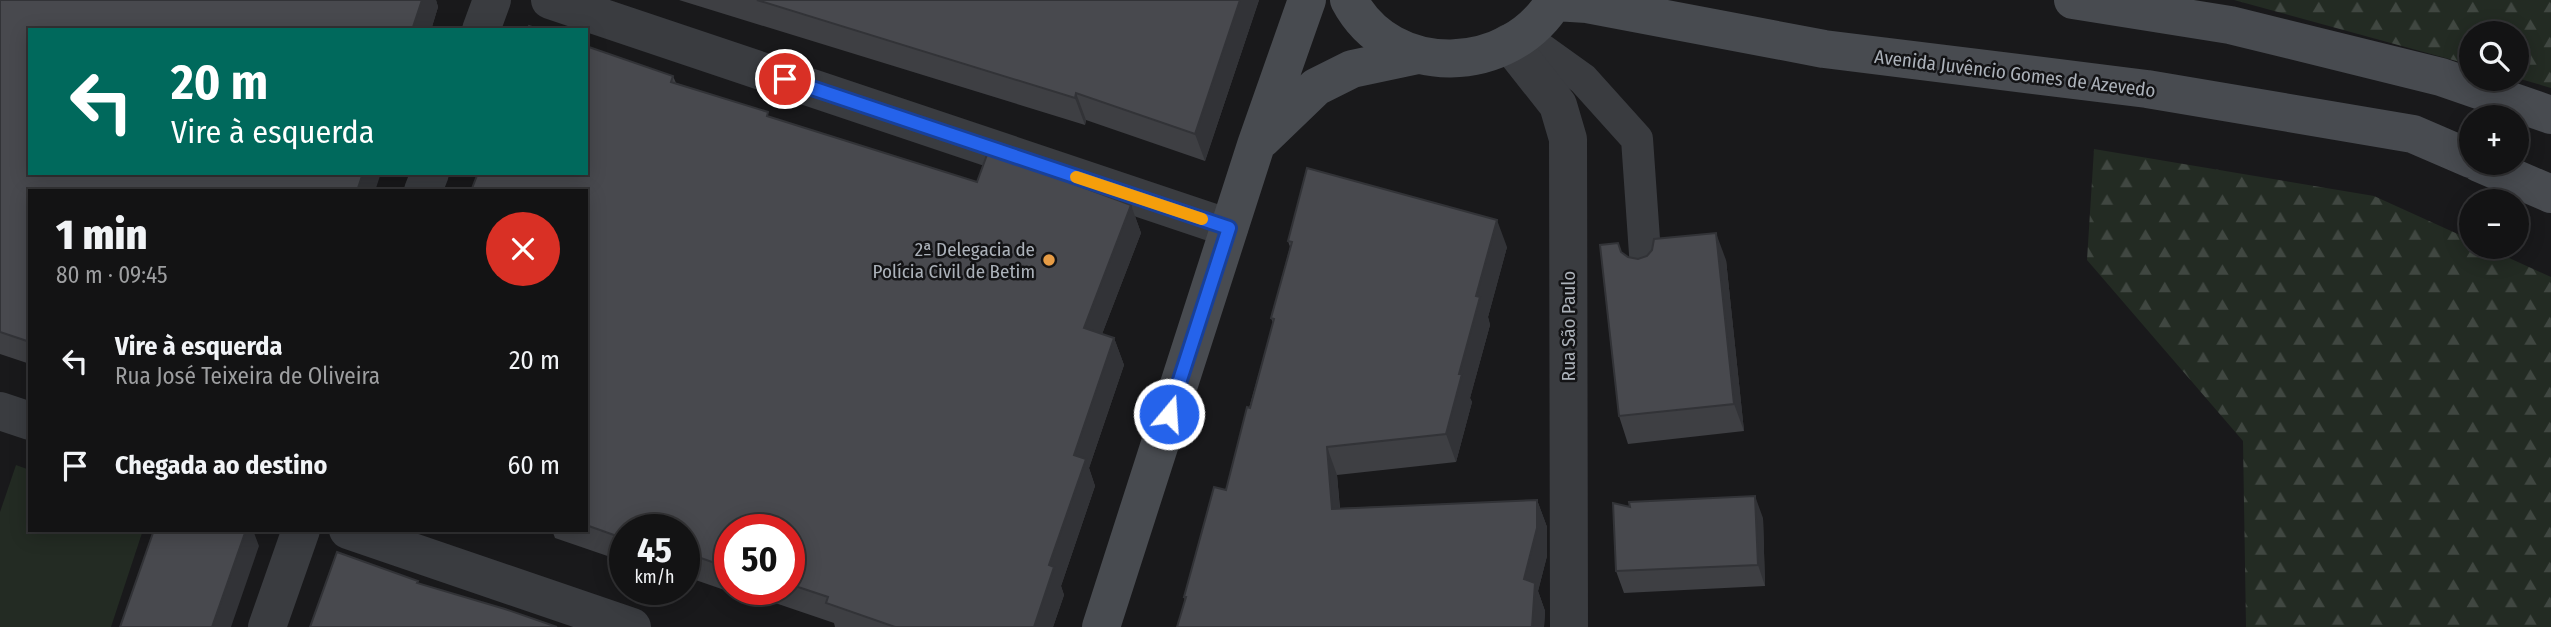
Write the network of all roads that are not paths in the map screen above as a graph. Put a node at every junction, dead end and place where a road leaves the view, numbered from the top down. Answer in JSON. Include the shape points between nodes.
{"nodes":[{"id":1,"x":492,"y":0,"type":"edge"},
{"id":2,"x":550,"y":0,"type":"edge"},
{"id":3,"x":1307,"y":0,"type":"edge"},
{"id":4,"x":1349,"y":0,"type":"edge"},
{"id":5,"x":2073,"y":0,"type":"edge"},
{"id":6,"x":1555,"y":1,"type":"edge"},
{"id":7,"x":482,"y":28,"type":"edge"},
{"id":8,"x":1516,"y":40,"type":"junction"},
{"id":9,"x":1418,"y":55,"type":"junction"},
{"id":10,"x":2551,"y":115,"type":"edge"},
{"id":11,"x":1256,"y":145,"type":"junction"},
{"id":12,"x":2459,"y":154,"type":"edge"},
{"id":13,"x":2507,"y":175,"type":"edge"},
{"id":14,"x":2551,"y":194,"type":"edge"},
{"id":15,"x":1229,"y":228,"type":"junction"},
{"id":16,"x":1646,"y":268,"type":"edge"},
{"id":17,"x":0,"y":411,"type":"edge"},
{"id":18,"x":28,"y":420,"type":"edge"},
{"id":19,"x":301,"y":532,"type":"edge"},
{"id":20,"x":354,"y":532,"type":"edge"},
{"id":21,"x":267,"y":627,"type":"edge"},
{"id":22,"x":632,"y":627,"type":"edge"},
{"id":23,"x":1101,"y":627,"type":"edge"},
{"id":24,"x":1569,"y":627,"type":"edge"}],
"edges":[{"from":1,"to":7,"type":"street"},
{"from":2,"to":15,"type":"street"},
{"from":3,"to":11,"type":"main road"},
{"from":4,"to":9,"type":"main road","via":[[1382,38]]},
{"from":5,"to":10,"type":"main road","via":[[2230,25],[2441,77]]},
{"from":6,"to":8,"type":"main road"},
{"from":6,"to":12,"type":"main road","name":"Avenida Juvêncio Gomes de Azevedo","via":[[1824,49],[2147,89],[2413,134]]},
{"from":8,"to":9,"type":"main road","via":[[1492,52],[1457,60]]},
{"from":8,"to":16,"type":"lane","via":[[1583,79],[1637,139]]},
{"from":8,"to":24,"type":"street","name":"Rua São Paulo","via":[[1558,106],[1568,139]]},
{"from":9,"to":11,"type":"main road","via":[[1352,69],[1316,87]]},
{"from":11,"to":15,"type":"main road"},
{"from":13,"to":14,"type":"main road"},
{"from":15,"to":23,"type":"main road"},
{"from":17,"to":18,"type":"street"},
{"from":19,"to":21,"type":"street"},
{"from":20,"to":22,"type":"street"}]}
